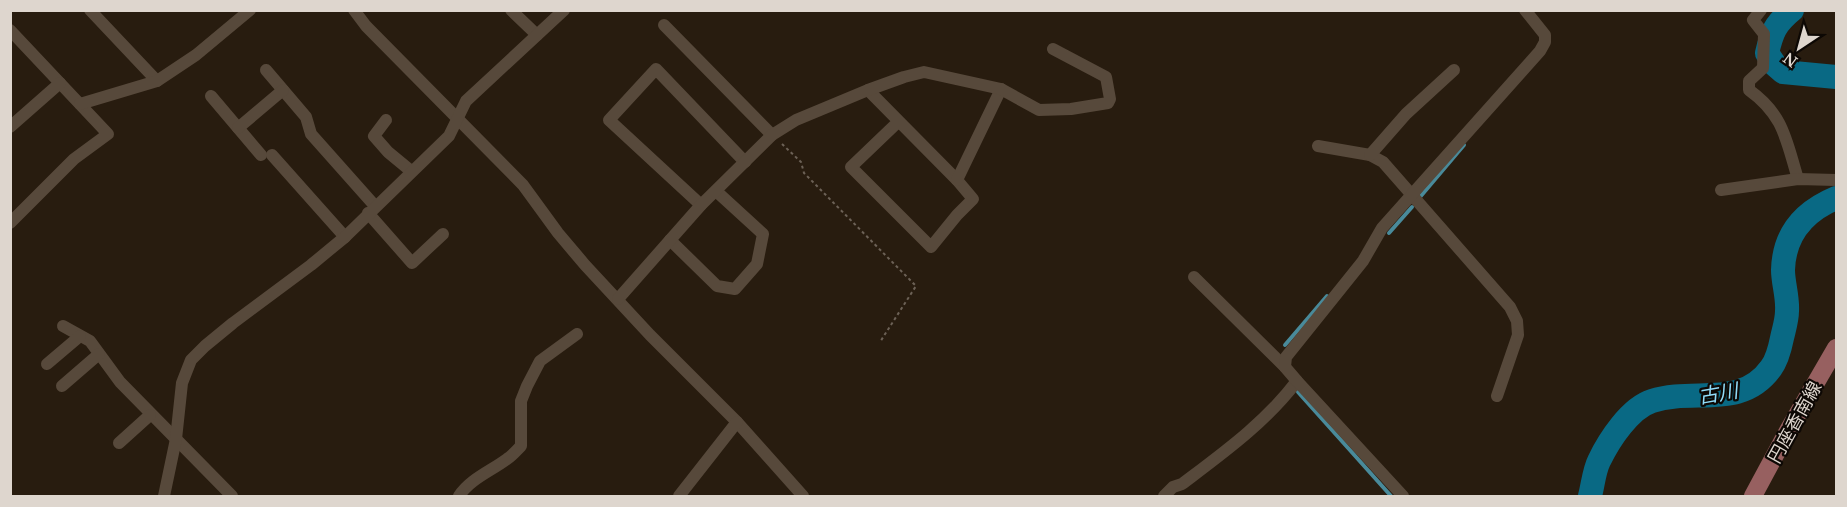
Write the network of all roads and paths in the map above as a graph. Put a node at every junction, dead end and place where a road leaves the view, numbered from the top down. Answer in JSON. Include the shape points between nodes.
{"nodes":[{"id":1,"x":90,"y":10,"type":"edge"},
{"id":2,"x":250,"y":10,"type":"edge"},
{"id":3,"x":354,"y":10,"type":"edge"},
{"id":4,"x":511,"y":10,"type":"edge"},
{"id":5,"x":564,"y":10,"type":"edge"},
{"id":6,"x":1525,"y":10,"type":"edge"},
{"id":7,"x":1761,"y":10,"type":"edge"},
{"id":8,"x":664,"y":25,"type":"dead end"},
{"id":9,"x":11,"y":33,"type":"edge"},
{"id":10,"x":537,"y":35,"type":"junction"},
{"id":11,"x":1053,"y":49,"type":"dead end"},
{"id":12,"x":266,"y":70,"type":"dead end"},
{"id":13,"x":1454,"y":70,"type":"dead end"},
{"id":14,"x":157,"y":81,"type":"junction"},
{"id":15,"x":60,"y":83,"type":"junction"},
{"id":16,"x":1001,"y":89,"type":"junction"},
{"id":17,"x":283,"y":90,"type":"junction"},
{"id":18,"x":868,"y":90,"type":"junction"},
{"id":19,"x":211,"y":96,"type":"dead end"},
{"id":20,"x":80,"y":104,"type":"junction"},
{"id":21,"x":457,"y":117,"type":"junction"},
{"id":22,"x":386,"y":120,"type":"dead end"},
{"id":23,"x":898,"y":122,"type":"junction"},
{"id":24,"x":10,"y":127,"type":"edge"},
{"id":25,"x":238,"y":128,"type":"junction"},
{"id":26,"x":772,"y":135,"type":"junction"},
{"id":27,"x":1318,"y":146,"type":"dead end"},
{"id":28,"x":1370,"y":155,"type":"junction"},
{"id":29,"x":745,"y":162,"type":"junction"},
{"id":30,"x":411,"y":171,"type":"junction"},
{"id":31,"x":1798,"y":179,"type":"junction"},
{"id":32,"x":957,"y":180,"type":"junction"},
{"id":33,"x":1836,"y":180,"type":"edge"},
{"id":34,"x":1721,"y":190,"type":"dead end"},
{"id":35,"x":716,"y":191,"type":"junction"},
{"id":36,"x":1412,"y":194,"type":"junction"},
{"id":37,"x":701,"y":205,"type":"junction"},
{"id":38,"x":371,"y":210,"type":"junction"},
{"id":39,"x":10,"y":222,"type":"edge"},
{"id":40,"x":444,"y":234,"type":"dead end"},
{"id":41,"x":345,"y":237,"type":"junction"},
{"id":42,"x":670,"y":240,"type":"junction"},
{"id":43,"x":1194,"y":277,"type":"dead end"},
{"id":44,"x":618,"y":299,"type":"junction"},
{"id":45,"x":63,"y":326,"type":"dead end"},
{"id":46,"x":577,"y":334,"type":"dead end"},
{"id":47,"x":80,"y":336,"type":"junction"},
{"id":48,"x":880,"y":342,"type":"dead end"},
{"id":49,"x":1836,"y":348,"type":"edge"},
{"id":50,"x":99,"y":354,"type":"junction"},
{"id":51,"x":47,"y":364,"type":"dead end"},
{"id":52,"x":1285,"y":366,"type":"junction"},
{"id":53,"x":1297,"y":381,"type":"junction"},
{"id":54,"x":62,"y":386,"type":"dead end"},
{"id":55,"x":1497,"y":396,"type":"dead end"},
{"id":56,"x":150,"y":414,"type":"junction"},
{"id":57,"x":736,"y":422,"type":"junction"},
{"id":58,"x":176,"y":439,"type":"junction"},
{"id":59,"x":119,"y":443,"type":"dead end"},
{"id":60,"x":164,"y":496,"type":"edge"},
{"id":61,"x":232,"y":496,"type":"edge"},
{"id":62,"x":459,"y":496,"type":"edge"},
{"id":63,"x":680,"y":496,"type":"edge"},
{"id":64,"x":803,"y":496,"type":"edge"},
{"id":65,"x":1164,"y":496,"type":"edge"},
{"id":66,"x":1403,"y":496,"type":"edge"},
{"id":67,"x":1753,"y":496,"type":"edge"}],
"edges":[{"from":1,"to":14,"type":"street"},
{"from":2,"to":14,"type":"street"},
{"from":3,"to":21,"type":"street"},
{"from":4,"to":10,"type":"street"},
{"from":5,"to":10,"type":"street"},
{"from":6,"to":36,"type":"street","via":[[1545,35],[1540,51]]},
{"from":7,"to":31,"type":"street","via":[[1753,20],[1764,34],[1763,68],[1749,81],[1749,90],[1766,102],[1782,127]]},
{"from":8,"to":26,"type":"street"},
{"from":9,"to":15,"type":"street"},
{"from":10,"to":21,"type":"street","via":[[466,101]]},
{"from":11,"to":16,"type":"street","via":[[1106,77],[1108,103],[1039,110]]},
{"from":12,"to":17,"type":"street"},
{"from":13,"to":28,"type":"street","via":[[1406,114]]},
{"from":14,"to":20,"type":"street"},
{"from":15,"to":20,"type":"street"},
{"from":15,"to":24,"type":"street"},
{"from":16,"to":18,"type":"street","via":[[924,72]]},
{"from":16,"to":32,"type":"street"},
{"from":17,"to":25,"type":"street"},
{"from":17,"to":38,"type":"street","via":[[306,117],[311,134]]},
{"from":18,"to":23,"type":"street"},
{"from":18,"to":26,"type":"street","via":[[796,120]]},
{"from":19,"to":25,"type":"street"},
{"from":20,"to":39,"type":"street","via":[[108,134],[74,159]]},
{"from":21,"to":30,"type":"street","via":[[449,136]]},
{"from":21,"to":44,"type":"street","via":[[523,185],[558,233]]},
{"from":22,"to":30,"type":"street","via":[[374,136]]},
{"from":23,"to":32,"type":"street"},
{"from":23,"to":32,"type":"street","via":[[851,167],[931,248],[973,199]]},
{"from":25,"to":41,"type":"street"},
{"from":26,"to":29,"type":"street"},
{"from":26,"to":48,"type":"path","via":[[801,162],[804,173],[916,286]]},
{"from":27,"to":28,"type":"street"},
{"from":28,"to":36,"type":"street","via":[[1383,162]]},
{"from":29,"to":35,"type":"street"},
{"from":29,"to":37,"type":"street","via":[[656,69],[609,120]]},
{"from":30,"to":38,"type":"street"},
{"from":31,"to":33,"type":"street"},
{"from":31,"to":34,"type":"street"},
{"from":35,"to":37,"type":"street"},
{"from":35,"to":42,"type":"street","via":[[763,234],[757,264],[735,289],[717,286]]},
{"from":36,"to":52,"type":"street","via":[[1286,357]]},
{"from":36,"to":55,"type":"street","via":[[1510,307],[1517,321],[1518,335]]},
{"from":37,"to":42,"type":"street"},
{"from":38,"to":40,"type":"street","via":[[412,263]]},
{"from":38,"to":41,"type":"street"},
{"from":41,"to":58,"type":"street","via":[[191,360],[182,383]]},
{"from":42,"to":44,"type":"street"},
{"from":43,"to":52,"type":"street"},
{"from":44,"to":57,"type":"street"},
{"from":45,"to":47,"type":"street"},
{"from":46,"to":62,"type":"street","via":[[540,361],[527,386],[521,401],[521,446]]},
{"from":47,"to":50,"type":"street","via":[[90,341]]},
{"from":47,"to":51,"type":"street"},
{"from":49,"to":67,"type":"main road","name":"円座香南線"},
{"from":50,"to":54,"type":"street"},
{"from":50,"to":56,"type":"street"},
{"from":52,"to":53,"type":"street"},
{"from":53,"to":65,"type":"street","via":[[1252,429]]},
{"from":53,"to":66,"type":"street"},
{"from":56,"to":58,"type":"street"},
{"from":56,"to":59,"type":"street"},
{"from":57,"to":63,"type":"street"},
{"from":57,"to":64,"type":"street"},
{"from":58,"to":60,"type":"street"},
{"from":58,"to":61,"type":"street"}]}
